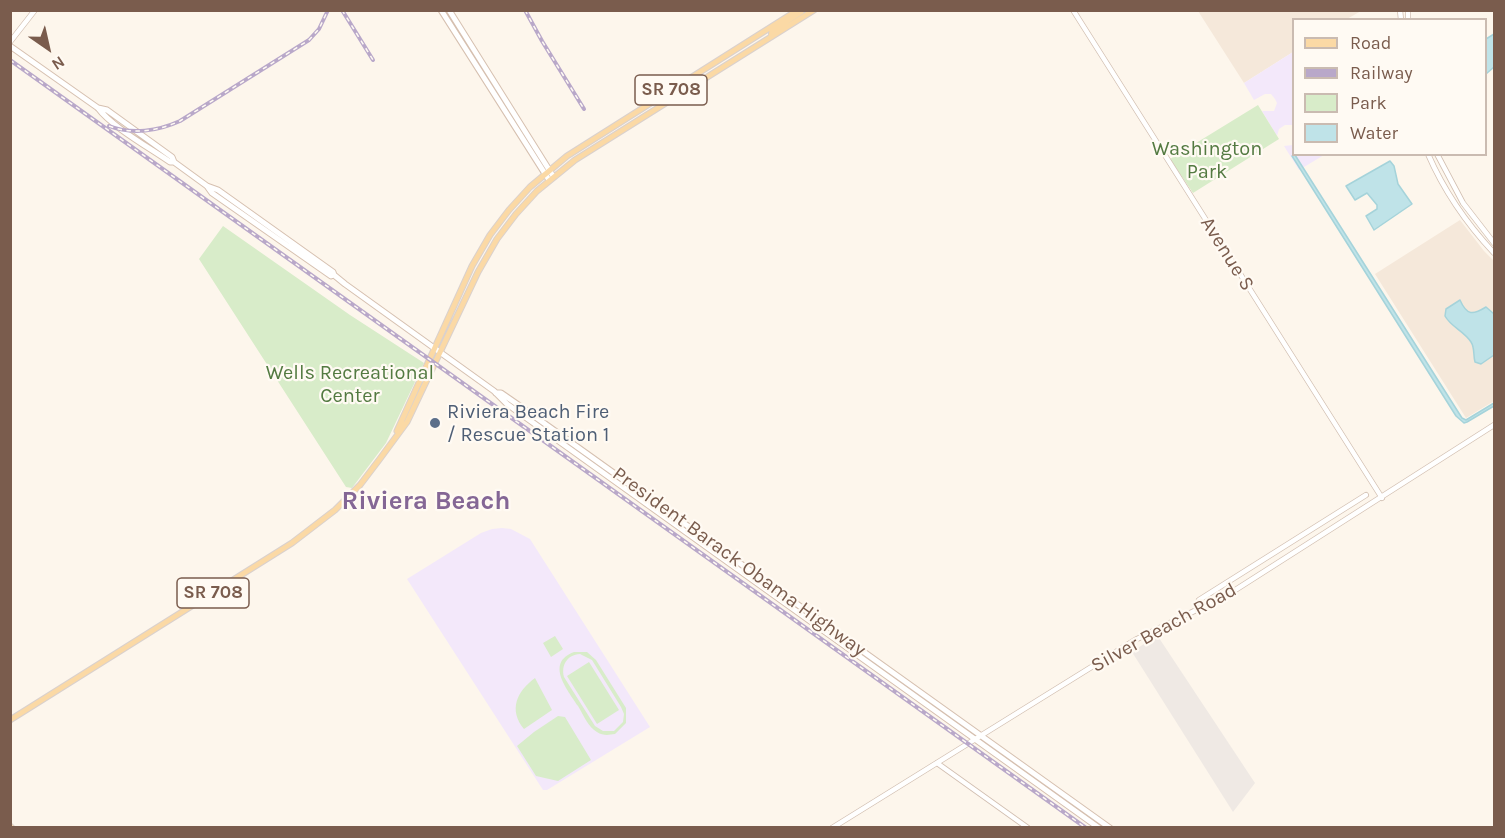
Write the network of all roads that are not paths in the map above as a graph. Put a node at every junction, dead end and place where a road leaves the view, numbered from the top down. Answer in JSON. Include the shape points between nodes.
{"nodes":[{"id":1,"x":35,"y":10,"type":"edge"},
{"id":2,"x":441,"y":10,"type":"edge"},
{"id":3,"x":449,"y":10,"type":"edge"},
{"id":4,"x":800,"y":10,"type":"edge"},
{"id":5,"x":814,"y":10,"type":"edge"},
{"id":6,"x":1073,"y":10,"type":"edge"},
{"id":7,"x":762,"y":33,"type":"junction"},
{"id":8,"x":771,"y":37,"type":"junction"},
{"id":9,"x":10,"y":44,"type":"edge"},
{"id":10,"x":734,"y":60,"type":"junction"},
{"id":11,"x":1429,"y":156,"type":"edge"},
{"id":12,"x":1438,"y":156,"type":"edge"},
{"id":13,"x":547,"y":171,"type":"junction"},
{"id":14,"x":551,"y":178,"type":"junction"},
{"id":15,"x":1494,"y":243,"type":"edge"},
{"id":16,"x":1494,"y":253,"type":"edge"},
{"id":17,"x":437,"y":350,"type":"junction"},
{"id":18,"x":1494,"y":425,"type":"edge"},
{"id":19,"x":1366,"y":495,"type":"dead end"},
{"id":20,"x":1382,"y":498,"type":"junction"},
{"id":21,"x":1199,"y":600,"type":"dead end"},
{"id":22,"x":10,"y":720,"type":"edge"},
{"id":23,"x":978,"y":737,"type":"junction"},
{"id":24,"x":937,"y":763,"type":"junction"},
{"id":25,"x":832,"y":828,"type":"edge"},
{"id":26,"x":1028,"y":828,"type":"edge"},
{"id":27,"x":1099,"y":828,"type":"edge"},
{"id":28,"x":1110,"y":828,"type":"edge"}],
"edges":[{"from":1,"to":9,"type":"street"},
{"from":2,"to":13,"type":"main road"},
{"from":3,"to":13,"type":"main road"},
{"from":4,"to":7,"type":"main road","number":"SR 708"},
{"from":4,"to":8,"type":"main road"},
{"from":5,"to":8,"type":"main road","number":"SR 708"},
{"from":6,"to":20,"type":"street","name":"Avenue S"},
{"from":7,"to":10,"type":"main road"},
{"from":7,"to":13,"type":"main road","number":"SR 708"},
{"from":8,"to":10,"type":"main road","number":"SR 708"},
{"from":9,"to":17,"type":"main road","name":"President Barack Obama Highway","via":[[172,157],[212,193]]},
{"from":10,"to":14,"type":"main road","number":"SR 708"},
{"from":11,"to":16,"type":"street","via":[[1456,207]]},
{"from":12,"to":15,"type":"street","via":[[1463,203]]},
{"from":13,"to":14,"type":"main road"},
{"from":13,"to":17,"type":"main road","number":"SR 708","via":[[490,235],[472,266]]},
{"from":14,"to":17,"type":"main road","number":"SR 708","via":[[497,239]]},
{"from":17,"to":22,"type":"main road","number":"SR 708","via":[[396,434],[360,485],[337,509],[311,530]]},
{"from":17,"to":23,"type":"main road","name":"President Barack Obama Highway"},
{"from":18,"to":20,"type":"street","name":"Silver Beach Road"},
{"from":19,"to":21,"type":"street","name":"Silver Beach Road"},
{"from":20,"to":23,"type":"street","name":"Silver Beach Road","via":[[1229,594],[1135,639]]},
{"from":23,"to":24,"type":"street","name":"Silver Beach Road"},
{"from":23,"to":27,"type":"main road"},
{"from":23,"to":28,"type":"main road"},
{"from":24,"to":25,"type":"street","name":"Silver Beach Road"},
{"from":24,"to":26,"type":"street"}]}
